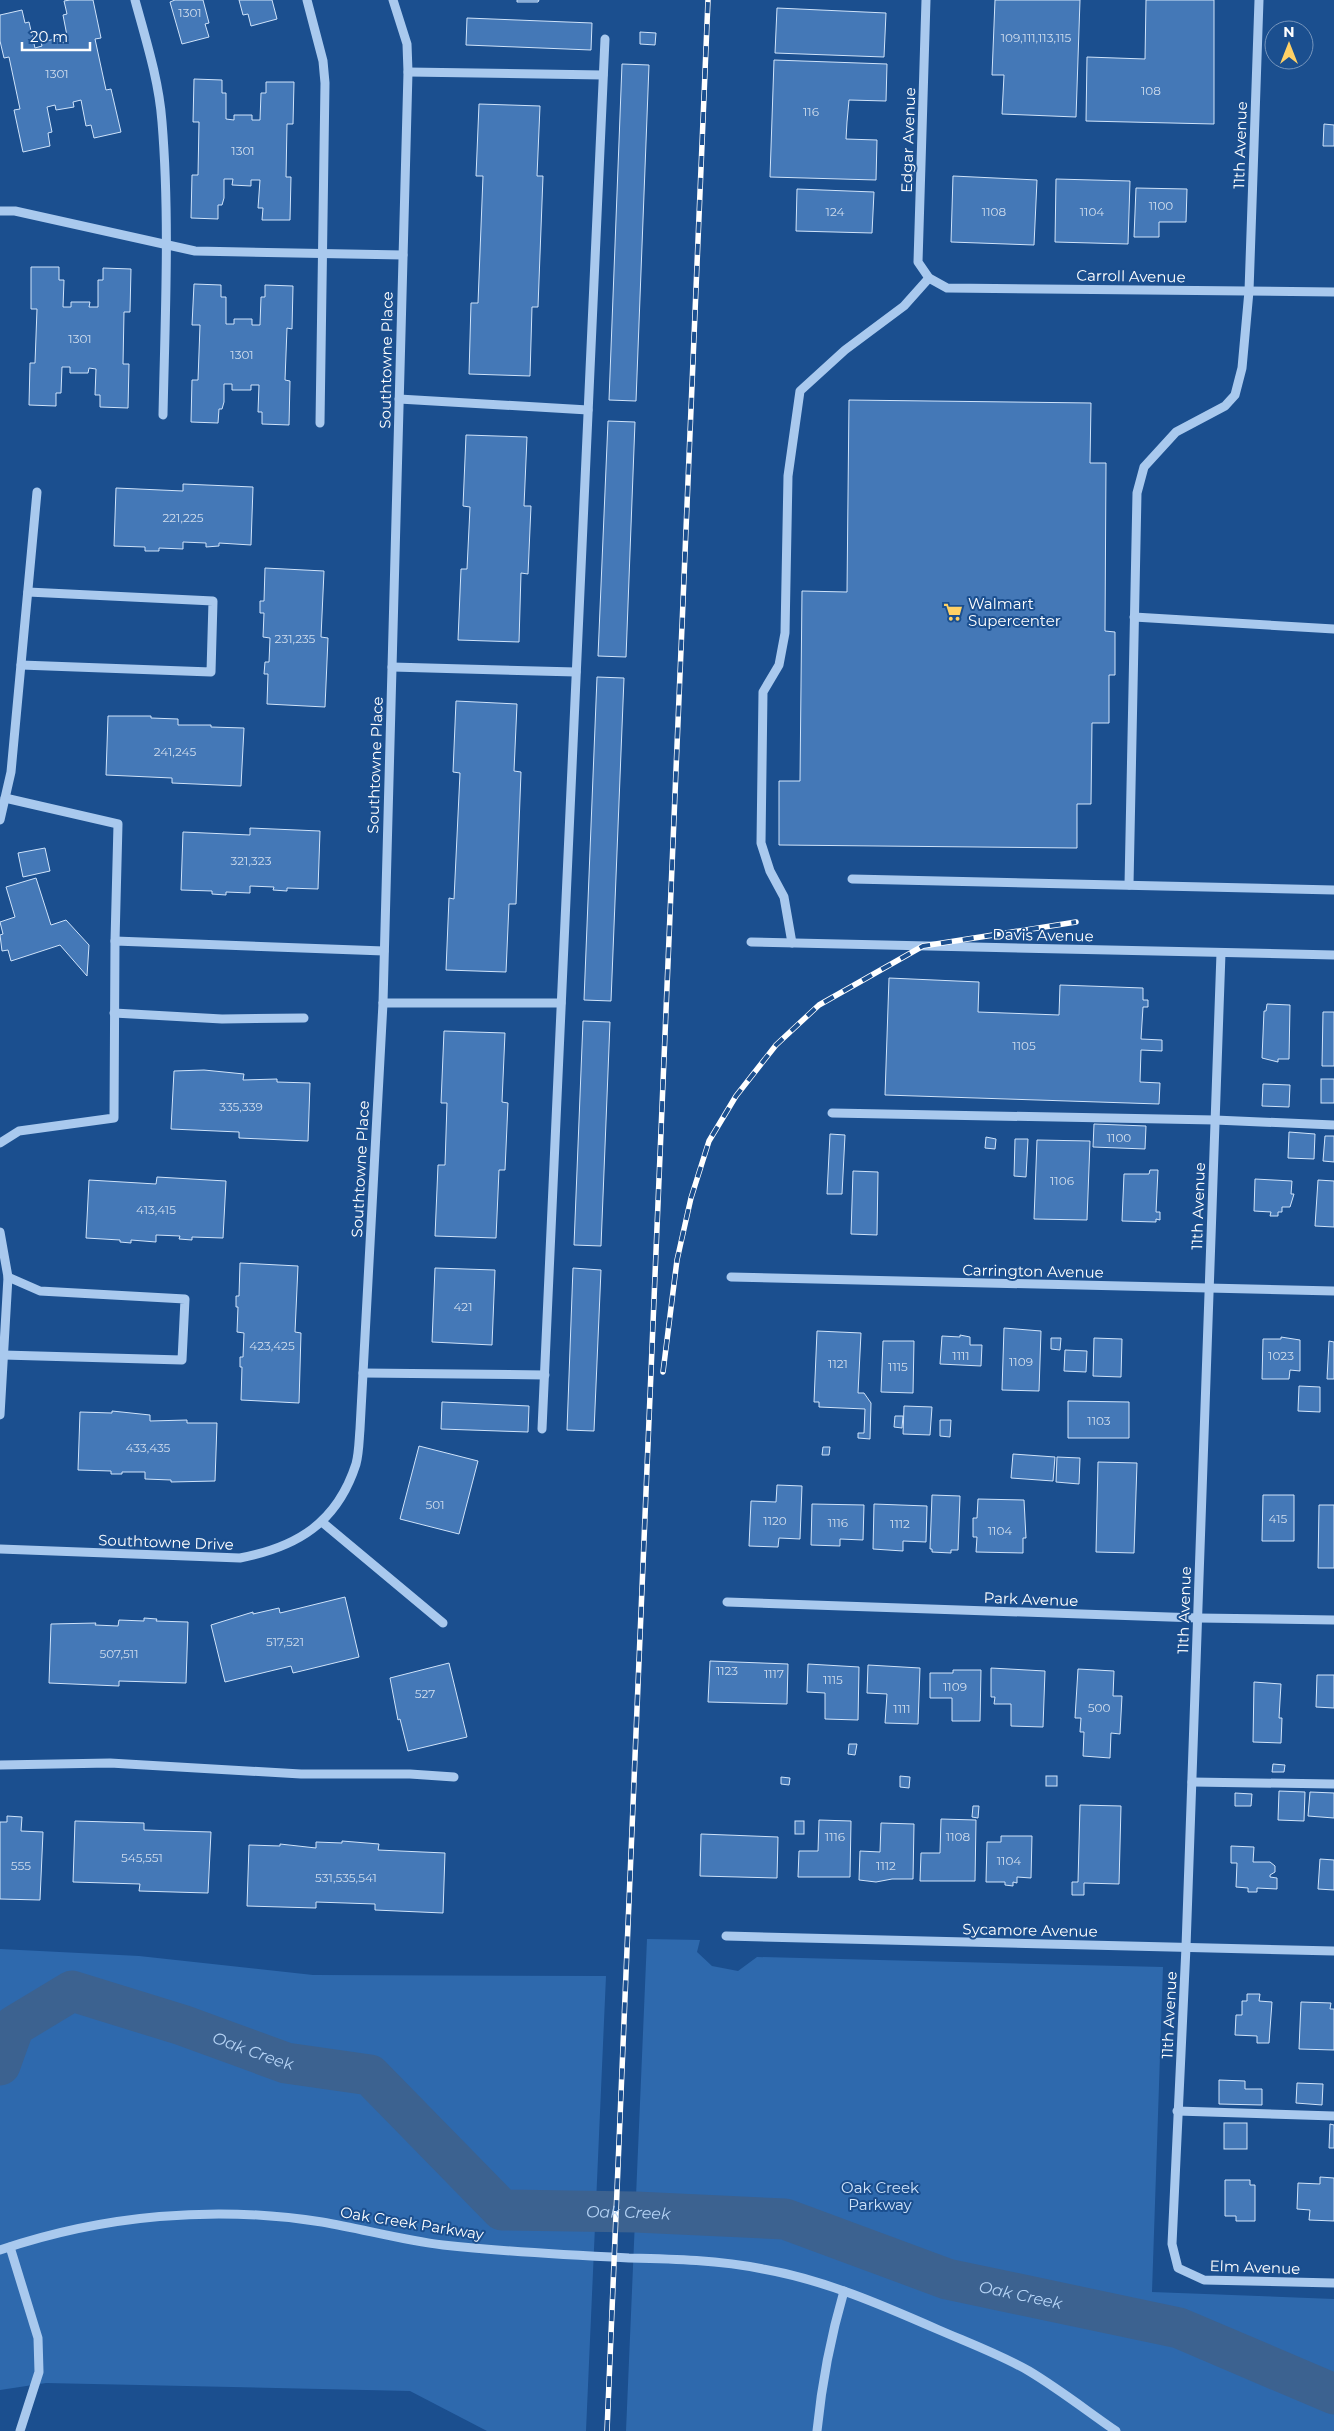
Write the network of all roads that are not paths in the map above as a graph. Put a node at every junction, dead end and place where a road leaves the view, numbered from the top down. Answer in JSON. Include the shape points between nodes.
{"nodes":[{"id":1,"x":135,"y":0,"type":"edge"},
{"id":2,"x":307,"y":0,"type":"edge"},
{"id":3,"x":393,"y":0,"type":"edge"},
{"id":4,"x":926,"y":0,"type":"edge"},
{"id":5,"x":1259,"y":0,"type":"edge"},
{"id":6,"x":605,"y":39,"type":"dead end"},
{"id":7,"x":408,"y":72,"type":"junction"},
{"id":8,"x":603,"y":75,"type":"junction"},
{"id":9,"x":0,"y":211,"type":"edge"},
{"id":10,"x":166,"y":245,"type":"junction"},
{"id":11,"x":323,"y":254,"type":"junction"},
{"id":12,"x":403,"y":255,"type":"junction"},
{"id":13,"x":929,"y":278,"type":"junction"},
{"id":14,"x":1249,"y":291,"type":"junction"},
{"id":15,"x":1334,"y":292,"type":"edge"},
{"id":16,"x":399,"y":400,"type":"junction"},
{"id":17,"x":588,"y":410,"type":"junction"},
{"id":18,"x":163,"y":415,"type":"dead end"},
{"id":19,"x":320,"y":423,"type":"dead end"},
{"id":20,"x":37,"y":492,"type":"dead end"},
{"id":21,"x":28,"y":592,"type":"junction"},
{"id":22,"x":1134,"y":617,"type":"junction"},
{"id":23,"x":1334,"y":629,"type":"edge"},
{"id":24,"x":21,"y":665,"type":"junction"},
{"id":25,"x":392,"y":667,"type":"junction"},
{"id":26,"x":576,"y":672,"type":"junction"},
{"id":27,"x":5,"y":798,"type":"junction"},
{"id":28,"x":0,"y":820,"type":"edge"},
{"id":29,"x":852,"y":878,"type":"dead end"},
{"id":30,"x":1129,"y":885,"type":"junction"},
{"id":31,"x":1334,"y":890,"type":"edge"},
{"id":32,"x":115,"y":941,"type":"junction"},
{"id":33,"x":750,"y":942,"type":"dead end"},
{"id":34,"x":792,"y":943,"type":"junction"},
{"id":35,"x":384,"y":951,"type":"junction"},
{"id":36,"x":1221,"y":953,"type":"junction"},
{"id":37,"x":1334,"y":955,"type":"edge"},
{"id":38,"x":383,"y":1003,"type":"junction"},
{"id":39,"x":561,"y":1003,"type":"junction"},
{"id":40,"x":114,"y":1013,"type":"junction"},
{"id":41,"x":304,"y":1018,"type":"dead end"},
{"id":42,"x":832,"y":1114,"type":"dead end"},
{"id":43,"x":1215,"y":1120,"type":"junction"},
{"id":44,"x":1334,"y":1125,"type":"edge"},
{"id":45,"x":0,"y":1143,"type":"edge"},
{"id":46,"x":0,"y":1232,"type":"edge"},
{"id":47,"x":8,"y":1277,"type":"junction"},
{"id":48,"x":731,"y":1277,"type":"dead end"},
{"id":49,"x":1208,"y":1289,"type":"junction"},
{"id":50,"x":1334,"y":1291,"type":"edge"},
{"id":51,"x":3,"y":1355,"type":"junction"},
{"id":52,"x":363,"y":1373,"type":"junction"},
{"id":53,"x":544,"y":1374,"type":"junction"},
{"id":54,"x":0,"y":1416,"type":"edge"},
{"id":55,"x":542,"y":1429,"type":"dead end"},
{"id":56,"x":322,"y":1522,"type":"junction"},
{"id":57,"x":0,"y":1549,"type":"edge"},
{"id":58,"x":728,"y":1602,"type":"dead end"},
{"id":59,"x":1198,"y":1618,"type":"junction"},
{"id":60,"x":1334,"y":1620,"type":"edge"},
{"id":61,"x":443,"y":1623,"type":"dead end"},
{"id":62,"x":0,"y":1765,"type":"edge"},
{"id":63,"x":454,"y":1777,"type":"dead end"},
{"id":64,"x":1192,"y":1782,"type":"junction"},
{"id":65,"x":1334,"y":1784,"type":"edge"},
{"id":66,"x":726,"y":1936,"type":"dead end"},
{"id":67,"x":1186,"y":1947,"type":"junction"},
{"id":68,"x":1334,"y":1951,"type":"edge"},
{"id":69,"x":1177,"y":2111,"type":"junction"},
{"id":70,"x":1334,"y":2116,"type":"edge"},
{"id":71,"x":10,"y":2247,"type":"junction"},
{"id":72,"x":0,"y":2250,"type":"edge"},
{"id":73,"x":1178,"y":2268,"type":"joint"},
{"id":74,"x":1334,"y":2283,"type":"edge"},
{"id":75,"x":844,"y":2291,"type":"junction"},
{"id":76,"x":20,"y":2431,"type":"edge"},
{"id":77,"x":817,"y":2431,"type":"edge"},
{"id":78,"x":1116,"y":2431,"type":"edge"}],
"edges":[{"from":1,"to":10,"type":"street","via":[[154,72],[162,121]]},
{"from":2,"to":11,"type":"street","via":[[323,61],[325,83]]},
{"from":3,"to":7,"type":"street","name":"Southtowne Place","via":[[406,44]]},
{"from":4,"to":13,"type":"street","name":"Edgar Avenue","via":[[918,262]]},
{"from":5,"to":14,"type":"street","name":"11th Avenue"},
{"from":6,"to":8,"type":"street"},
{"from":7,"to":8,"type":"street"},
{"from":7,"to":12,"type":"street","name":"Southtowne Place"},
{"from":8,"to":17,"type":"street"},
{"from":9,"to":10,"type":"street","via":[[15,211]]},
{"from":10,"to":11,"type":"street","via":[[195,251]]},
{"from":10,"to":18,"type":"street"},
{"from":11,"to":12,"type":"street"},
{"from":11,"to":19,"type":"street"},
{"from":12,"to":16,"type":"street","name":"Southtowne Place"},
{"from":13,"to":14,"type":"street","name":"Carroll Avenue","via":[[947,288]]},
{"from":13,"to":34,"type":"street","via":[[904,306],[845,350],[800,391],[788,476],[786,633],[778,666],[763,692],[760,843],[784,897]]},
{"from":14,"to":15,"type":"street","name":"Carroll Avenue"},
{"from":14,"to":22,"type":"street","name":"11th Avenue","via":[[1242,368],[1235,395],[1225,406],[1176,432],[1144,467],[1137,493]]},
{"from":16,"to":17,"type":"street"},
{"from":16,"to":25,"type":"street","name":"Southtowne Place"},
{"from":17,"to":26,"type":"street"},
{"from":20,"to":21,"type":"street"},
{"from":21,"to":24,"type":"street"},
{"from":21,"to":24,"type":"street","via":[[213,601],[211,672]]},
{"from":22,"to":23,"type":"street"},
{"from":22,"to":30,"type":"street","name":"11th Avenue"},
{"from":24,"to":27,"type":"street","via":[[12,772]]},
{"from":25,"to":26,"type":"street"},
{"from":25,"to":35,"type":"street","name":"Southtowne Place"},
{"from":26,"to":39,"type":"street"},
{"from":27,"to":28,"type":"street"},
{"from":27,"to":32,"type":"street","via":[[118,824]]},
{"from":29,"to":30,"type":"street"},
{"from":30,"to":31,"type":"street"},
{"from":32,"to":35,"type":"street"},
{"from":32,"to":40,"type":"street"},
{"from":33,"to":34,"type":"street","name":"Davis Avenue"},
{"from":34,"to":36,"type":"street","name":"Davis Avenue"},
{"from":35,"to":38,"type":"street","name":"Southtowne Place"},
{"from":36,"to":37,"type":"street","name":"Davis Avenue"},
{"from":36,"to":43,"type":"street","name":"11th Avenue"},
{"from":38,"to":39,"type":"street"},
{"from":38,"to":52,"type":"street","name":"Southtowne Place"},
{"from":39,"to":53,"type":"street"},
{"from":40,"to":41,"type":"street","via":[[222,1019]]},
{"from":40,"to":45,"type":"street","via":[[114,1118],[19,1131]]},
{"from":42,"to":43,"type":"street"},
{"from":43,"to":44,"type":"street"},
{"from":43,"to":49,"type":"street","name":"11th Avenue"},
{"from":46,"to":47,"type":"street"},
{"from":47,"to":51,"type":"street"},
{"from":47,"to":51,"type":"street","via":[[40,1291],[185,1299],[182,1360]]},
{"from":48,"to":49,"type":"street","name":"Carrington Avenue"},
{"from":49,"to":50,"type":"street","name":"Carrington Avenue"},
{"from":49,"to":59,"type":"street","name":"11th Avenue"},
{"from":51,"to":54,"type":"street"},
{"from":52,"to":53,"type":"street"},
{"from":52,"to":56,"type":"street","name":"Southtowne Place","via":[[356,1463],[341,1497]]},
{"from":53,"to":55,"type":"street"},
{"from":56,"to":57,"type":"street","name":"Southtowne Drive","via":[[302,1537],[271,1552],[240,1558]]},
{"from":56,"to":61,"type":"street"},
{"from":58,"to":59,"type":"street","name":"Park Avenue"},
{"from":59,"to":60,"type":"street","name":"Park Avenue"},
{"from":59,"to":64,"type":"street","name":"11th Avenue"},
{"from":62,"to":63,"type":"street","via":[[110,1763],[301,1774]]},
{"from":64,"to":65,"type":"street"},
{"from":64,"to":67,"type":"street","name":"11th Avenue"},
{"from":66,"to":67,"type":"street","name":"Sycamore Avenue"},
{"from":67,"to":68,"type":"street","name":"Sycamore Avenue"},
{"from":67,"to":69,"type":"street","name":"11th Avenue"},
{"from":69,"to":70,"type":"street"},
{"from":69,"to":73,"type":"street","name":"11th Avenue","via":[[1172,2244]]},
{"from":71,"to":72,"type":"street","name":"Oak Creek Parkway"},
{"from":71,"to":75,"type":"street","name":"Oak Creek Parkway","via":[[142,2217],[195,2213],[267,2216],[321,2222],[441,2245],[762,2268]]},
{"from":71,"to":76,"type":"street","via":[[38,2338],[39,2372]]},
{"from":73,"to":74,"type":"street","name":"Elm Avenue","via":[[1204,2280]]},
{"from":75,"to":77,"type":"street","via":[[826,2357]]},
{"from":75,"to":78,"type":"street","name":"Oak Creek Parkway","via":[[1029,2371]]}]}
